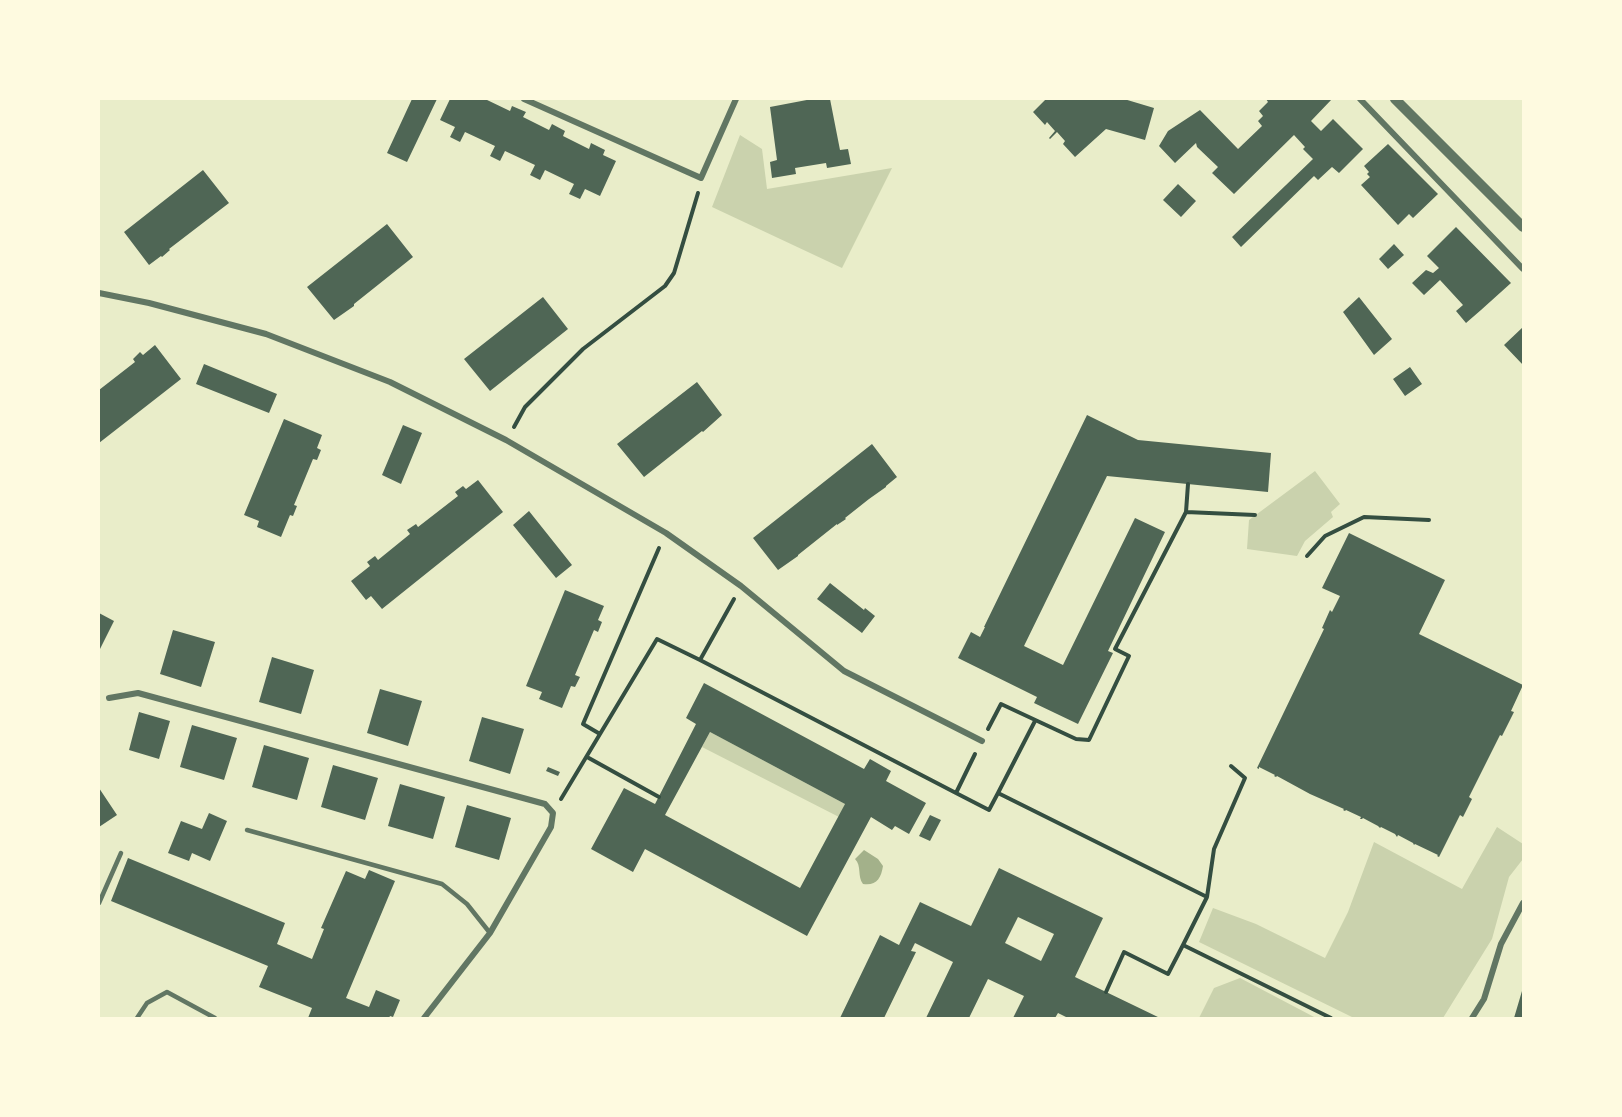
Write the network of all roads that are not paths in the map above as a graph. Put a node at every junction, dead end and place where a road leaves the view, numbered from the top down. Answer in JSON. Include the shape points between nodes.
{"nodes":[{"id":1,"x":524,"y":99,"type":"edge"},
{"id":2,"x":736,"y":99,"type":"edge"},
{"id":3,"x":1360,"y":99,"type":"edge"},
{"id":4,"x":1395,"y":99,"type":"edge"},
{"id":5,"x":1523,"y":227,"type":"edge"},
{"id":6,"x":1523,"y":269,"type":"edge"},
{"id":7,"x":99,"y":293,"type":"edge"},
{"id":8,"x":109,"y":698,"type":"dead end"},
{"id":9,"x":982,"y":741,"type":"road end"},
{"id":10,"x":247,"y":830,"type":"dead end"},
{"id":11,"x":121,"y":853,"type":"dead end"},
{"id":12,"x":99,"y":903,"type":"edge"},
{"id":13,"x":1523,"y":903,"type":"edge"},
{"id":14,"x":490,"y":933,"type":"junction"},
{"id":15,"x":136,"y":1018,"type":"edge"},
{"id":16,"x":215,"y":1018,"type":"edge"},
{"id":17,"x":424,"y":1018,"type":"edge"},
{"id":18,"x":1472,"y":1018,"type":"edge"}],
"edges":[{"from":1,"to":2,"type":"street","via":[[701,178]]},
{"from":3,"to":6,"type":"street"},
{"from":4,"to":5,"type":"street"},
{"from":7,"to":9,"type":"street","via":[[266,334],[390,382],[506,441],[666,533],[741,586],[844,671]]},
{"from":8,"to":14,"type":"street","via":[[138,693],[545,804],[553,813],[551,827]]},
{"from":10,"to":14,"type":"lane","via":[[442,884],[466,904]]},
{"from":11,"to":12,"type":"lane"},
{"from":13,"to":18,"type":"street","via":[[1501,944],[1484,999]]},
{"from":14,"to":17,"type":"street"},
{"from":15,"to":16,"type":"lane","via":[[147,1002],[167,992]]}]}
